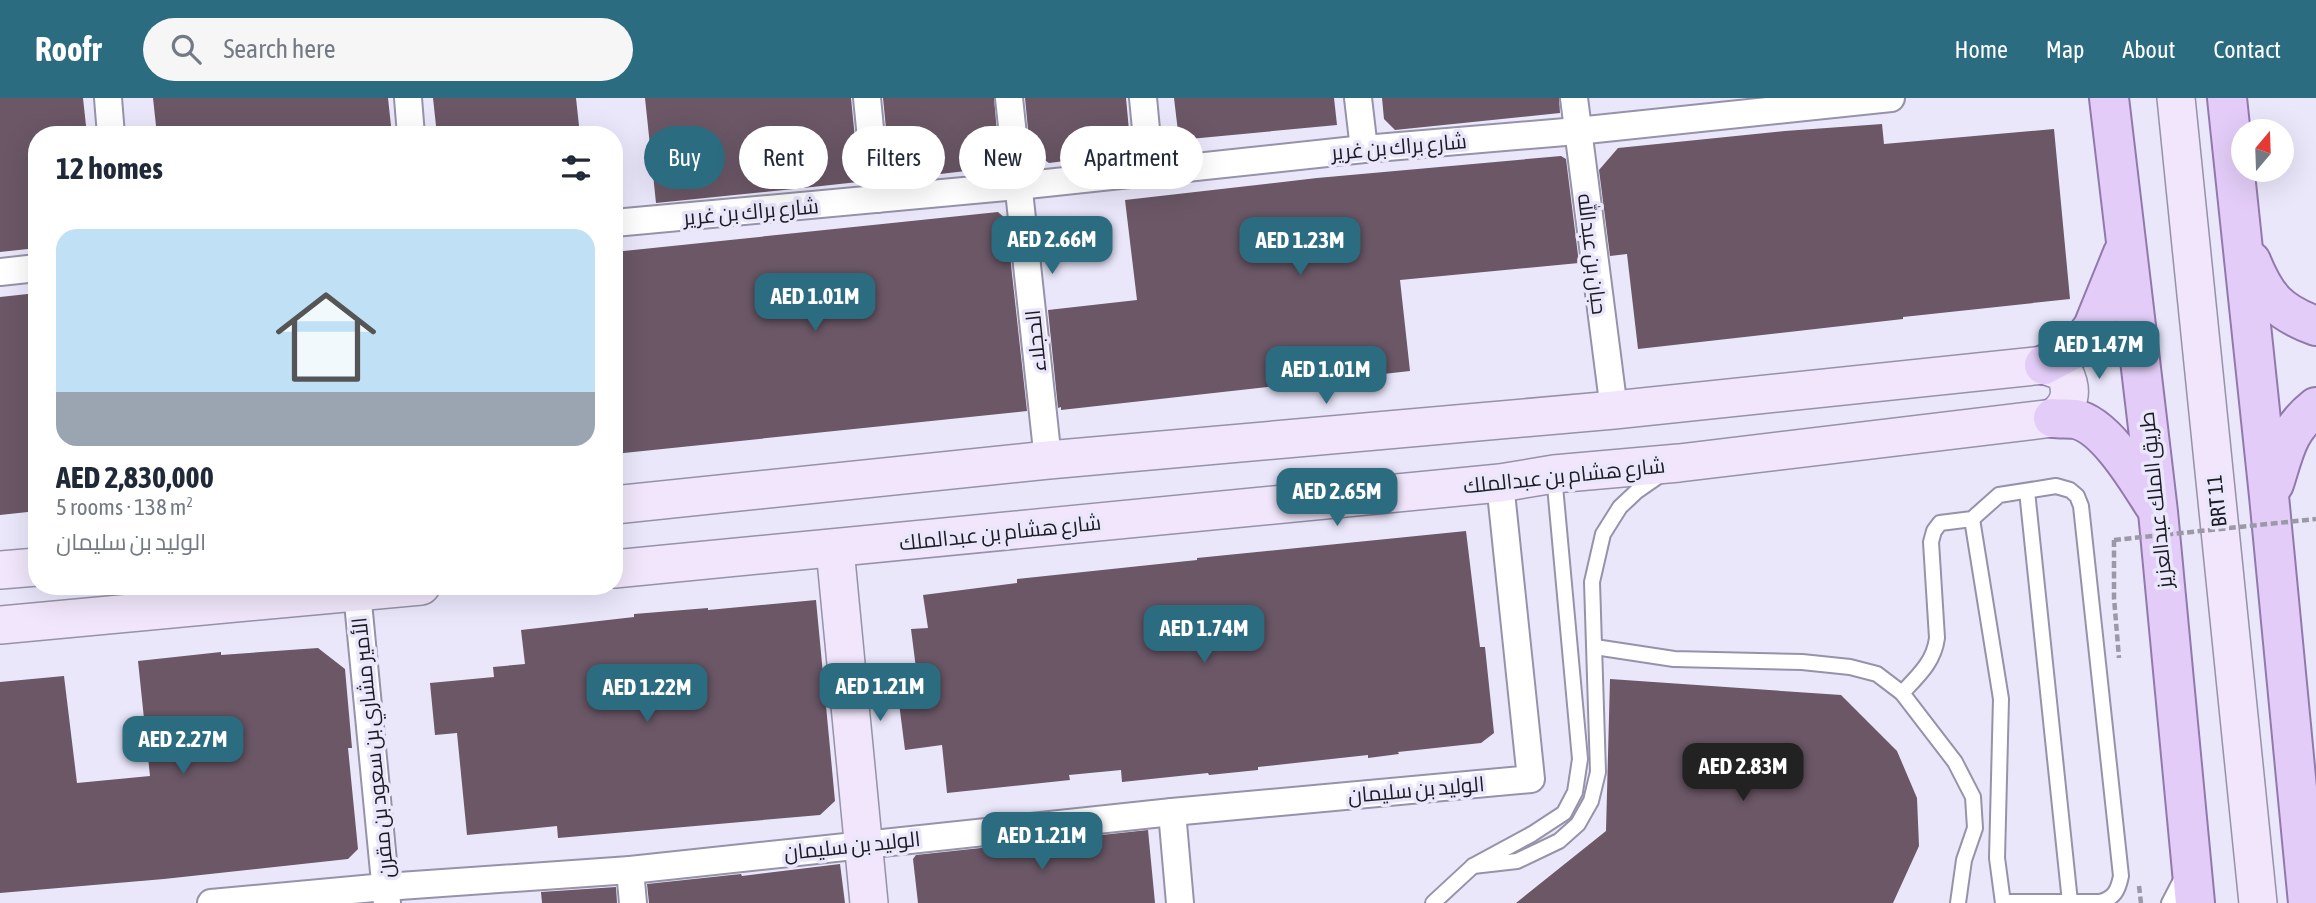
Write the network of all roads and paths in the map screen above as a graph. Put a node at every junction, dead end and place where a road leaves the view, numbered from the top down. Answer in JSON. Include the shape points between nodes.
{"nodes":[{"id":1,"x":108,"y":98,"type":"edge"},
{"id":2,"x":408,"y":98,"type":"edge"},
{"id":3,"x":867,"y":98,"type":"edge"},
{"id":4,"x":1009,"y":98,"type":"edge"},
{"id":5,"x":1143,"y":98,"type":"edge"},
{"id":6,"x":1358,"y":98,"type":"edge"},
{"id":7,"x":1574,"y":98,"type":"edge"},
{"id":8,"x":1891,"y":98,"type":"edge"},
{"id":9,"x":2109,"y":98,"type":"edge"},
{"id":10,"x":2176,"y":98,"type":"edge"},
{"id":11,"x":2227,"y":98,"type":"edge"},
{"id":12,"x":1803,"y":103,"type":"edge"},
{"id":13,"x":110,"y":126,"type":"edge"},
{"id":14,"x":410,"y":126,"type":"edge"},
{"id":15,"x":1012,"y":126,"type":"edge"},
{"id":16,"x":1146,"y":126,"type":"edge"},
{"id":17,"x":1577,"y":131,"type":"junction"},
{"id":18,"x":1364,"y":149,"type":"junction"},
{"id":19,"x":1203,"y":166,"type":"edge"},
{"id":20,"x":985,"y":189,"type":"edge"},
{"id":21,"x":1018,"y":189,"type":"edge"},
{"id":22,"x":877,"y":199,"type":"junction"},
{"id":23,"x":623,"y":222,"type":"edge"},
{"id":24,"x":2242,"y":239,"type":"junction"},
{"id":25,"x":2126,"y":244,"type":"junction"},
{"id":26,"x":28,"y":269,"type":"edge"},
{"id":27,"x":0,"y":272,"type":"edge"},
{"id":28,"x":2316,"y":326,"type":"edge"},
{"id":29,"x":2044,"y":365,"type":"junction"},
{"id":30,"x":2316,"y":407,"type":"edge"},
{"id":31,"x":1614,"y":410,"type":"junction"},
{"id":32,"x":2053,"y":418,"type":"junction"},
{"id":33,"x":1048,"y":460,"type":"junction"},
{"id":34,"x":1679,"y":463,"type":"junction"},
{"id":35,"x":1554,"y":474,"type":"junction"},
{"id":36,"x":1500,"y":483,"type":"junction"},
{"id":37,"x":2027,"y":491,"type":"junction"},
{"id":38,"x":2269,"y":496,"type":"junction"},
{"id":39,"x":623,"y":504,"type":"edge"},
{"id":40,"x":2158,"y":512,"type":"junction"},
{"id":41,"x":1972,"y":519,"type":"junction"},
{"id":42,"x":2316,"y":519,"type":"edge"},
{"id":43,"x":835,"y":549,"type":"junction"},
{"id":44,"x":28,"y":568,"type":"edge"},
{"id":45,"x":623,"y":568,"type":"edge"},
{"id":46,"x":0,"y":570,"type":"edge"},
{"id":47,"x":325,"y":595,"type":"edge"},
{"id":48,"x":357,"y":595,"type":"edge"},
{"id":49,"x":2114,"y":598,"type":"dead end"},
{"id":50,"x":0,"y":625,"type":"edge"},
{"id":51,"x":1595,"y":647,"type":"junction"},
{"id":52,"x":1902,"y":693,"type":"junction"},
{"id":53,"x":1172,"y":811,"type":"junction"},
{"id":54,"x":863,"y":844,"type":"junction"},
{"id":55,"x":2190,"y":862,"type":"junction"},
{"id":56,"x":1473,"y":866,"type":"junction"},
{"id":57,"x":629,"y":870,"type":"junction"},
{"id":58,"x":386,"y":895,"type":"edge"},
{"id":59,"x":2003,"y":902,"type":"edge"},
{"id":60,"x":2070,"y":902,"type":"edge"},
{"id":61,"x":211,"y":903,"type":"edge"},
{"id":62,"x":633,"y":903,"type":"edge"},
{"id":63,"x":869,"y":903,"type":"edge"},
{"id":64,"x":1180,"y":903,"type":"edge"},
{"id":65,"x":1433,"y":903,"type":"edge"},
{"id":66,"x":1958,"y":903,"type":"edge"},
{"id":67,"x":2169,"y":903,"type":"edge"},
{"id":68,"x":2195,"y":903,"type":"edge"},
{"id":69,"x":2258,"y":903,"type":"edge"},
{"id":70,"x":2308,"y":903,"type":"edge"}],
"edges":[{"from":1,"to":13,"type":"street"},
{"from":2,"to":14,"type":"street"},
{"from":3,"to":22,"type":"street"},
{"from":4,"to":15,"type":"street","name":"الحجلاء"},
{"from":5,"to":16,"type":"street"},
{"from":6,"to":18,"type":"street"},
{"from":7,"to":17,"type":"street","name":"حبان بن عبدالله"},
{"from":8,"to":12,"type":"street","name":"شارع براك بن غرير"},
{"from":9,"to":25,"type":"main road","name":"طريق الملك عبدالعزيز"},
{"from":10,"to":69,"type":"street","name":"BRT 11"},
{"from":11,"to":24,"type":"main road"},
{"from":12,"to":17,"type":"street","name":"شارع براك بن غرير"},
{"from":17,"to":18,"type":"street","name":"شارع براك بن غرير"},
{"from":17,"to":31,"type":"street","name":"حبان بن عبدالله"},
{"from":18,"to":19,"type":"street","name":"شارع براك بن غرير"},
{"from":20,"to":22,"type":"street","name":"شارع براك بن غرير"},
{"from":21,"to":33,"type":"street","name":"الحجلاء"},
{"from":22,"to":23,"type":"street","name":"شارع براك بن غرير"},
{"from":24,"to":28,"type":"main road","via":[[2262,287],[2273,300],[2296,318]]},
{"from":24,"to":38,"type":"main road"},
{"from":25,"to":29,"type":"main road","via":[[2093,327],[2078,347]]},
{"from":25,"to":40,"type":"main road","name":"طريق الملك عبدالعزيز"},
{"from":26,"to":27,"type":"street"},
{"from":29,"to":31,"type":"street"},
{"from":29,"to":32,"type":"street","via":[[2064,372],[2070,385],[2070,400]]},
{"from":30,"to":38,"type":"main road","via":[[2292,431]]},
{"from":31,"to":33,"type":"street"},
{"from":32,"to":34,"type":"street","name":"شارع هشام بن عبدالملك"},
{"from":32,"to":40,"type":"main road","via":[[2077,419],[2096,429],[2136,476]]},
{"from":33,"to":39,"type":"street"},
{"from":34,"to":35,"type":"street","name":"شارع هشام بن عبدالملك"},
{"from":34,"to":51,"type":"lane","via":[[1637,491],[1603,534],[1592,582]]},
{"from":35,"to":36,"type":"street","name":"شارع هشام بن عبدالملك"},
{"from":35,"to":56,"type":"lane","via":[[1580,759],[1575,792],[1564,813]]},
{"from":36,"to":43,"type":"street","name":"شارع هشام بن عبدالملك"},
{"from":36,"to":53,"type":"street","name":"الوليد بن سليمان","via":[[1531,779]]},
{"from":37,"to":41,"type":"lane","via":[[1999,495]]},
{"from":37,"to":60,"type":"lane"},
{"from":37,"to":60,"type":"lane","via":[[2056,486],[2070,490],[2081,506],[2121,876],[2110,899]]},
{"from":38,"to":70,"type":"main road"},
{"from":40,"to":55,"type":"main road","name":"طريق الملك عبدالعزيز"},
{"from":41,"to":52,"type":"lane","via":[[1940,523],[1934,531],[1935,649],[1930,662]]},
{"from":41,"to":59,"type":"lane","via":[[2001,699],[1997,858]]},
{"from":42,"to":49,"type":"path","bridge":true,"via":[[2114,540]]},
{"from":43,"to":45,"type":"street","name":"شارع هشام بن عبدالملك"},
{"from":43,"to":54,"type":"street"},
{"from":44,"to":46,"type":"street"},
{"from":47,"to":50,"type":"street"},
{"from":48,"to":58,"type":"street","name":"الأمير مشاري بن سعود بن مقرن"},
{"from":51,"to":52,"type":"lane","via":[[1674,659],[1850,667],[1877,674]]},
{"from":51,"to":56,"type":"lane","via":[[1598,772],[1591,801],[1578,824],[1559,841],[1517,861]]},
{"from":52,"to":66,"type":"lane","via":[[1955,762],[1973,797],[1975,828],[1964,860]]},
{"from":53,"to":54,"type":"street","name":"الوليد بن سليمان"},
{"from":53,"to":64,"type":"street"},
{"from":54,"to":57,"type":"street","name":"الوليد بن سليمان"},
{"from":54,"to":63,"type":"street"},
{"from":55,"to":67,"type":"lane"},
{"from":55,"to":68,"type":"main road","name":"طريق الملك عبدالعزيز"},
{"from":56,"to":65,"type":"lane"},
{"from":57,"to":58,"type":"street","name":"الوليد بن سليمان"},
{"from":57,"to":62,"type":"street"},
{"from":58,"to":61,"type":"street","name":"الوليد بن سليمان"},
{"from":59,"to":60,"type":"lane"}]}
